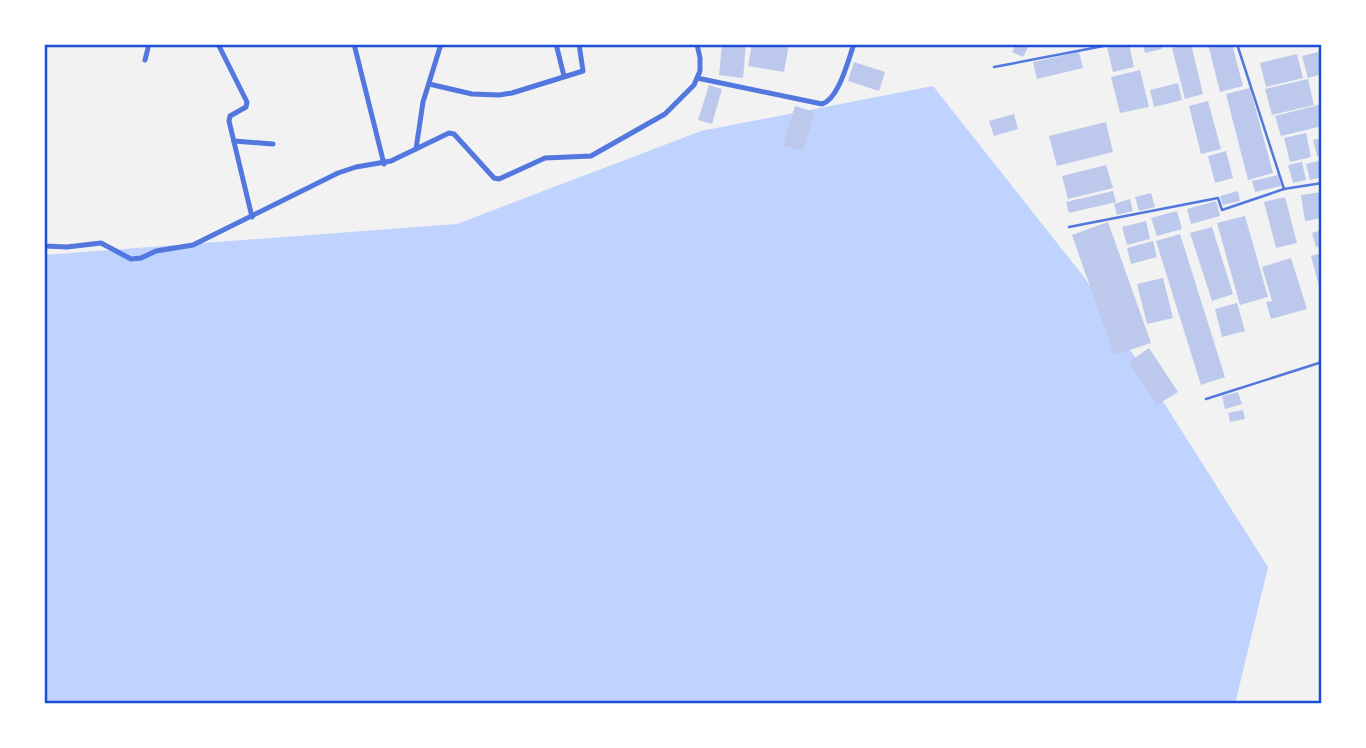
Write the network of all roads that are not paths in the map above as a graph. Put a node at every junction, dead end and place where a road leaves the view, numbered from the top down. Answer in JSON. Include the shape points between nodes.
{"nodes":[{"id":1,"x":149,"y":44,"type":"edge"},
{"id":2,"x":218,"y":44,"type":"edge"},
{"id":3,"x":354,"y":44,"type":"edge"},
{"id":4,"x":441,"y":44,"type":"edge"},
{"id":5,"x":556,"y":44,"type":"edge"},
{"id":6,"x":579,"y":44,"type":"edge"},
{"id":7,"x":697,"y":44,"type":"edge"},
{"id":8,"x":854,"y":44,"type":"edge"},
{"id":9,"x":1114,"y":44,"type":"edge"},
{"id":10,"x":1237,"y":44,"type":"edge"},
{"id":11,"x":145,"y":60,"type":"dead end"},
{"id":12,"x":994,"y":67,"type":"dead end"},
{"id":13,"x":564,"y":76,"type":"junction"},
{"id":14,"x":697,"y":78,"type":"junction"},
{"id":15,"x":429,"y":84,"type":"junction"},
{"id":16,"x":234,"y":141,"type":"junction"},
{"id":17,"x":273,"y":144,"type":"dead end"},
{"id":18,"x":416,"y":149,"type":"junction"},
{"id":19,"x":383,"y":164,"type":"junction"},
{"id":20,"x":1322,"y":183,"type":"edge"},
{"id":21,"x":1284,"y":189,"type":"junction"},
{"id":22,"x":252,"y":217,"type":"junction"},
{"id":23,"x":1069,"y":227,"type":"dead end"},
{"id":24,"x":44,"y":246,"type":"edge"},
{"id":25,"x":1322,"y":362,"type":"edge"},
{"id":26,"x":1206,"y":399,"type":"dead end"}],
"edges":[{"from":1,"to":11,"type":"street"},
{"from":2,"to":16,"type":"street","via":[[247,102],[229,119]]},
{"from":3,"to":19,"type":"street"},
{"from":4,"to":15,"type":"street"},
{"from":5,"to":13,"type":"street"},
{"from":6,"to":13,"type":"street","via":[[583,71]]},
{"from":7,"to":14,"type":"street"},
{"from":8,"to":14,"type":"street","via":[[827,103]]},
{"from":9,"to":12,"type":"lane"},
{"from":10,"to":21,"type":"lane"},
{"from":13,"to":15,"type":"street","via":[[499,95]]},
{"from":14,"to":18,"type":"street","via":[[665,114],[591,156],[545,158],[501,179],[454,134]]},
{"from":15,"to":18,"type":"street"},
{"from":16,"to":17,"type":"street"},
{"from":16,"to":22,"type":"street"},
{"from":18,"to":19,"type":"street"},
{"from":19,"to":22,"type":"street","via":[[347,169]]},
{"from":20,"to":21,"type":"lane"},
{"from":21,"to":23,"type":"lane","via":[[1222,210],[1218,198]]},
{"from":22,"to":24,"type":"street","via":[[193,245],[137,259],[101,243]]},
{"from":25,"to":26,"type":"lane"}]}
